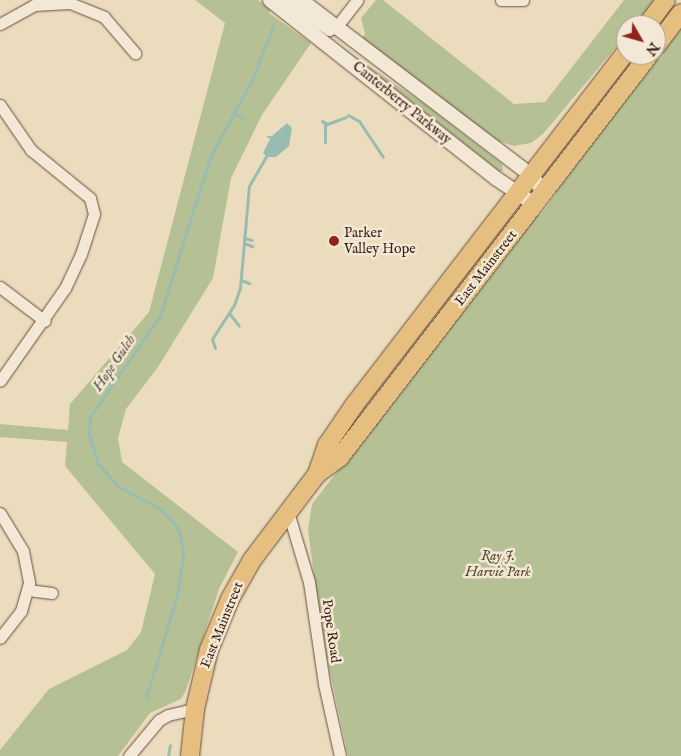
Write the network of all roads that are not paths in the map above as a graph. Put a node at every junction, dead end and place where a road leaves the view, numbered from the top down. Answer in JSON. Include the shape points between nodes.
{"nodes":[{"id":1,"x":270,"y":0,"type":"edge"},
{"id":2,"x":286,"y":0,"type":"edge"},
{"id":3,"x":301,"y":0,"type":"edge"},
{"id":4,"x":357,"y":0,"type":"edge"},
{"id":5,"x":501,"y":0,"type":"edge"},
{"id":6,"x":666,"y":0,"type":"edge"},
{"id":7,"x":520,"y":1,"type":"edge"},
{"id":8,"x":681,"y":13,"type":"edge"},
{"id":9,"x":518,"y":14,"type":"dead end"},
{"id":10,"x":655,"y":15,"type":"edge"},
{"id":11,"x":0,"y":24,"type":"edge"},
{"id":12,"x":337,"y":26,"type":"junction"},
{"id":13,"x":666,"y":33,"type":"edge"},
{"id":14,"x":135,"y":53,"type":"dead end"},
{"id":15,"x":616,"y":65,"type":"edge"},
{"id":16,"x":641,"y":65,"type":"edge"},
{"id":17,"x":0,"y":105,"type":"edge"},
{"id":18,"x":531,"y":175,"type":"junction"},
{"id":19,"x":517,"y":194,"type":"junction"},
{"id":20,"x":539,"y":198,"type":"junction"},
{"id":21,"x":0,"y":287,"type":"edge"},
{"id":22,"x":45,"y":321,"type":"junction"},
{"id":23,"x":0,"y":382,"type":"edge"},
{"id":24,"x":317,"y":474,"type":"junction"},
{"id":25,"x":288,"y":512,"type":"junction"},
{"id":26,"x":0,"y":513,"type":"edge"},
{"id":27,"x":28,"y":590,"type":"junction"},
{"id":28,"x":52,"y":593,"type":"dead end"},
{"id":29,"x":0,"y":638,"type":"edge"},
{"id":30,"x":195,"y":709,"type":"junction"},
{"id":31,"x":129,"y":756,"type":"edge"},
{"id":32,"x":190,"y":756,"type":"edge"},
{"id":33,"x":340,"y":756,"type":"edge"}],
"edges":[{"from":1,"to":19,"type":"street","name":"Canterberry Parkway"},
{"from":2,"to":12,"type":"street","via":[[326,30]]},
{"from":3,"to":12,"type":"street","name":"Canterberry Parkway"},
{"from":4,"to":12,"type":"street"},
{"from":5,"to":7,"type":"street"},
{"from":6,"to":10,"type":"main road"},
{"from":7,"to":9,"type":"street"},
{"from":8,"to":13,"type":"main road"},
{"from":11,"to":14,"type":"street","via":[[34,4],[70,2],[104,17]]},
{"from":12,"to":18,"type":"street","name":"Canterberry Parkway"},
{"from":15,"to":18,"type":"main road","name":"East Mainstreet"},
{"from":16,"to":20,"type":"main road","name":"East Mainstreet"},
{"from":17,"to":22,"type":"street","via":[[32,150],[98,204],[81,254]]},
{"from":18,"to":19,"type":"main road","name":"East Mainstreet"},
{"from":18,"to":20,"type":"street","name":"Canterberry Parkway"},
{"from":19,"to":20,"type":"street","name":"Canterberry Parkway"},
{"from":19,"to":24,"type":"main road","name":"East Mainstreet","via":[[355,404],[327,445]]},
{"from":20,"to":24,"type":"main road","name":"East Mainstreet","via":[[340,457]]},
{"from":21,"to":22,"type":"street"},
{"from":22,"to":23,"type":"street"},
{"from":24,"to":25,"type":"main road","name":"East Mainstreet"},
{"from":25,"to":30,"type":"main road","name":"East Mainstreet","via":[[252,560],[230,599],[209,650]]},
{"from":25,"to":33,"type":"street","name":"Pope Road","via":[[309,582],[320,659]]},
{"from":26,"to":27,"type":"street","via":[[26,558]]},
{"from":27,"to":28,"type":"street"},
{"from":27,"to":29,"type":"street","via":[[18,618]]},
{"from":30,"to":31,"type":"street","via":[[160,720]]},
{"from":30,"to":32,"type":"main road","name":"East Mainstreet"}]}
